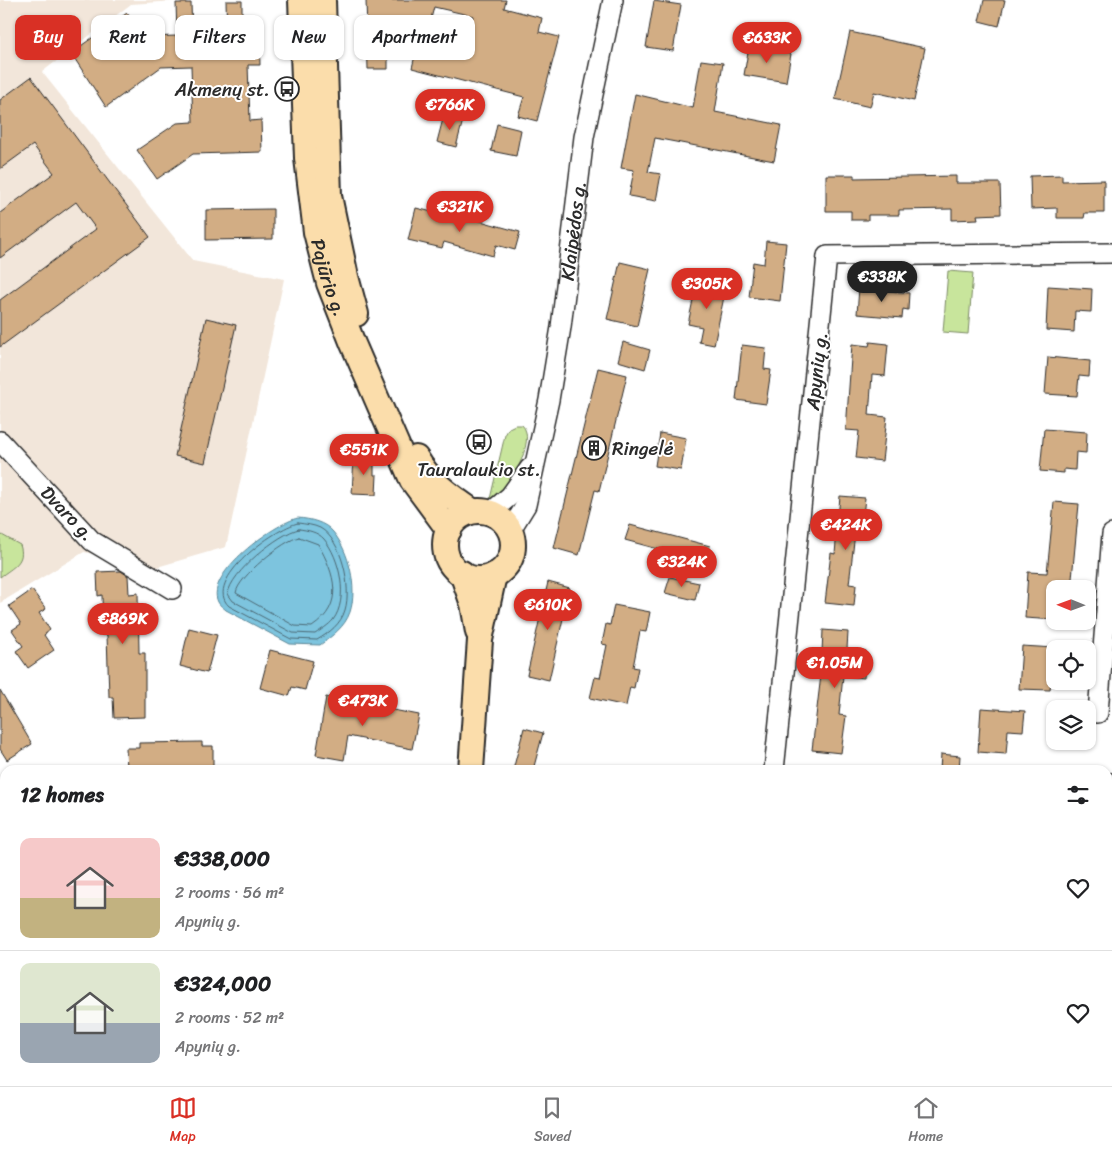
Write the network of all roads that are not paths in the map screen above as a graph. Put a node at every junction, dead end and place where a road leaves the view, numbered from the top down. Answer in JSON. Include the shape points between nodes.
{"nodes":[{"id":1,"x":301,"y":0,"type":"edge"},
{"id":2,"x":323,"y":0,"type":"edge"},
{"id":3,"x":613,"y":0,"type":"edge"},
{"id":4,"x":1112,"y":253,"type":"edge"},
{"id":5,"x":0,"y":441,"type":"edge"},
{"id":6,"x":533,"y":463,"type":"junction"},
{"id":7,"x":481,"y":512,"type":"junction"},
{"id":8,"x":449,"y":530,"type":"junction"},
{"id":9,"x":510,"y":531,"type":"junction"},
{"id":10,"x":1112,"y":534,"type":"edge"},
{"id":11,"x":462,"y":573,"type":"junction"},
{"id":12,"x":494,"y":575,"type":"junction"},
{"id":13,"x":172,"y":589,"type":"dead end"},
{"id":14,"x":480,"y":640,"type":"junction"},
{"id":15,"x":1098,"y":713,"type":"dead end"},
{"id":16,"x":472,"y":765,"type":"edge"},
{"id":17,"x":775,"y":765,"type":"edge"}],
"edges":[{"from":1,"to":8,"type":"main road","name":"Pajūrio g.","via":[[307,158],[316,232],[329,282],[412,480]]},
{"from":2,"to":7,"type":"main road","name":"Pajūrio g.","via":[[329,196],[357,317],[425,473],[447,494]]},
{"from":3,"to":6,"type":"street","name":"Klaipėdos g.","via":[[586,124],[550,400]]},
{"from":4,"to":17,"type":"street","name":"Apynių g.","via":[[827,256]]},
{"from":5,"to":13,"type":"street","name":"Dvaro g.","via":[[92,541]]},
{"from":6,"to":7,"type":"street","name":"Klaipėdos g.","via":[[510,496]]},
{"from":6,"to":9,"type":"street","name":"Klaipėdos g.","via":[[526,505]]},
{"from":7,"to":8,"type":"main road","via":[[455,521]]},
{"from":7,"to":9,"type":"main road","name":"Pajūrio g.","via":[[498,517]]},
{"from":8,"to":11,"type":"main road","via":[[446,550],[454,567]]},
{"from":9,"to":12,"type":"main road","via":[[512,552],[509,561]]},
{"from":10,"to":15,"type":"street"},
{"from":11,"to":12,"type":"main road","via":[[483,578]]},
{"from":11,"to":14,"type":"main road","via":[[473,604]]},
{"from":12,"to":14,"type":"main road"},
{"from":14,"to":16,"type":"main road"}]}
